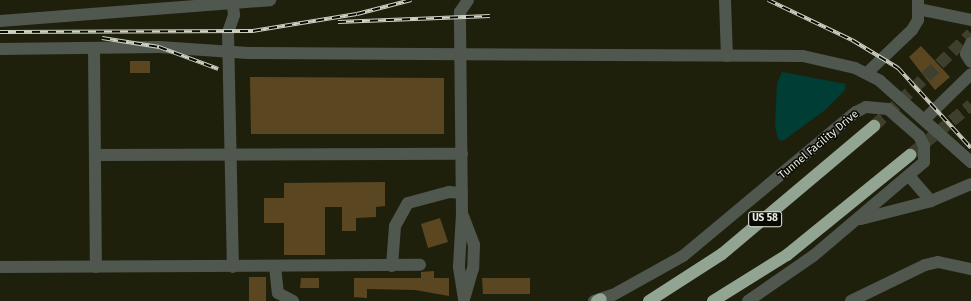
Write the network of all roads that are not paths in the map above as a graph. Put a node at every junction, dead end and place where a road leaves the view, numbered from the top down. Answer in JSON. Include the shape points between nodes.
{"nodes":[{"id":1,"x":270,"y":0,"type":"edge"},
{"id":2,"x":468,"y":0,"type":"edge"},
{"id":3,"x":725,"y":0,"type":"edge"},
{"id":4,"x":233,"y":2,"type":"edge"},
{"id":5,"x":918,"y":4,"type":"edge"},
{"id":6,"x":971,"y":20,"type":"edge"},
{"id":7,"x":0,"y":21,"type":"edge"},
{"id":8,"x":971,"y":43,"type":"edge"},
{"id":9,"x":0,"y":49,"type":"edge"},
{"id":10,"x":94,"y":49,"type":"junction"},
{"id":11,"x":228,"y":49,"type":"junction"},
{"id":12,"x":462,"y":55,"type":"junction"},
{"id":13,"x":727,"y":56,"type":"junction"},
{"id":14,"x":971,"y":62,"type":"edge"},
{"id":15,"x":867,"y":73,"type":"junction"},
{"id":16,"x":971,"y":74,"type":"edge"},
{"id":17,"x":925,"y":119,"type":"junction"},
{"id":18,"x":874,"y":126,"type":"tunnel mouth"},
{"id":19,"x":231,"y":154,"type":"junction"},
{"id":20,"x":462,"y":154,"type":"junction"},
{"id":21,"x":95,"y":155,"type":"junction"},
{"id":22,"x":910,"y":156,"type":"tunnel mouth"},
{"id":23,"x":971,"y":162,"type":"edge"},
{"id":24,"x":910,"y":177,"type":"junction"},
{"id":25,"x":971,"y":184,"type":"edge"},
{"id":26,"x":462,"y":193,"type":"junction"},
{"id":27,"x":931,"y":201,"type":"junction"},
{"id":28,"x":857,"y":220,"type":"junction"},
{"id":29,"x":420,"y":265,"type":"dead end"},
{"id":30,"x":275,"y":266,"type":"junction"},
{"id":31,"x":392,"y":266,"type":"junction"},
{"id":32,"x":0,"y":267,"type":"edge"},
{"id":33,"x":96,"y":267,"type":"junction"},
{"id":34,"x":233,"y":267,"type":"junction"},
{"id":35,"x":971,"y":269,"type":"edge"},
{"id":36,"x":464,"y":300,"type":"edge"},
{"id":37,"x":597,"y":300,"type":"edge"},
{"id":38,"x":293,"y":301,"type":"edge"},
{"id":39,"x":649,"y":301,"type":"edge"},
{"id":40,"x":713,"y":301,"type":"edge"},
{"id":41,"x":748,"y":301,"type":"edge"},
{"id":42,"x":851,"y":301,"type":"edge"}],
"edges":[{"from":1,"to":4,"type":"street"},
{"from":2,"to":12,"type":"street","via":[[460,12]]},
{"from":3,"to":13,"type":"street"},
{"from":4,"to":7,"type":"street"},
{"from":4,"to":11,"type":"street"},
{"from":5,"to":6,"type":"street"},
{"from":5,"to":15,"type":"street","via":[[918,20],[912,30]]},
{"from":8,"to":14,"type":"street","via":[[966,54]]},
{"from":9,"to":10,"type":"street"},
{"from":10,"to":11,"type":"street"},
{"from":10,"to":21,"type":"street"},
{"from":11,"to":12,"type":"street","via":[[248,53]]},
{"from":11,"to":19,"type":"street"},
{"from":12,"to":13,"type":"street"},
{"from":12,"to":20,"type":"street"},
{"from":13,"to":15,"type":"street","via":[[802,56]]},
{"from":15,"to":17,"type":"street","via":[[899,95]]},
{"from":16,"to":17,"type":"street"},
{"from":17,"to":23,"type":"street"},
{"from":18,"to":39,"type":"highway","number":"US 58","via":[[722,254]]},
{"from":19,"to":20,"type":"street"},
{"from":19,"to":21,"type":"street"},
{"from":19,"to":34,"type":"street"},
{"from":20,"to":26,"type":"street"},
{"from":21,"to":33,"type":"street"},
{"from":22,"to":40,"type":"highway","via":[[787,255]]},
{"from":24,"to":27,"type":"street"},
{"from":24,"to":28,"type":"street","name":"Tunnel Facility Drive"},
{"from":24,"to":37,"type":"street","name":"Tunnel Facility Drive","via":[[924,162],[921,141],[888,108],[866,107],[683,256],[613,295]]},
{"from":25,"to":27,"type":"street"},
{"from":26,"to":31,"type":"street","via":[[449,192],[408,204],[395,226]]},
{"from":26,"to":36,"type":"street","via":[[462,214],[468,242]]},
{"from":27,"to":28,"type":"street"},
{"from":28,"to":41,"type":"street","name":"Tunnel Facility Drive","via":[[788,275]]},
{"from":29,"to":31,"type":"street"},
{"from":30,"to":31,"type":"street"},
{"from":30,"to":34,"type":"street"},
{"from":30,"to":38,"type":"street","via":[[278,293]]},
{"from":32,"to":33,"type":"street"},
{"from":33,"to":34,"type":"street"},
{"from":35,"to":42,"type":"street","via":[[938,262],[925,265]]}]}
